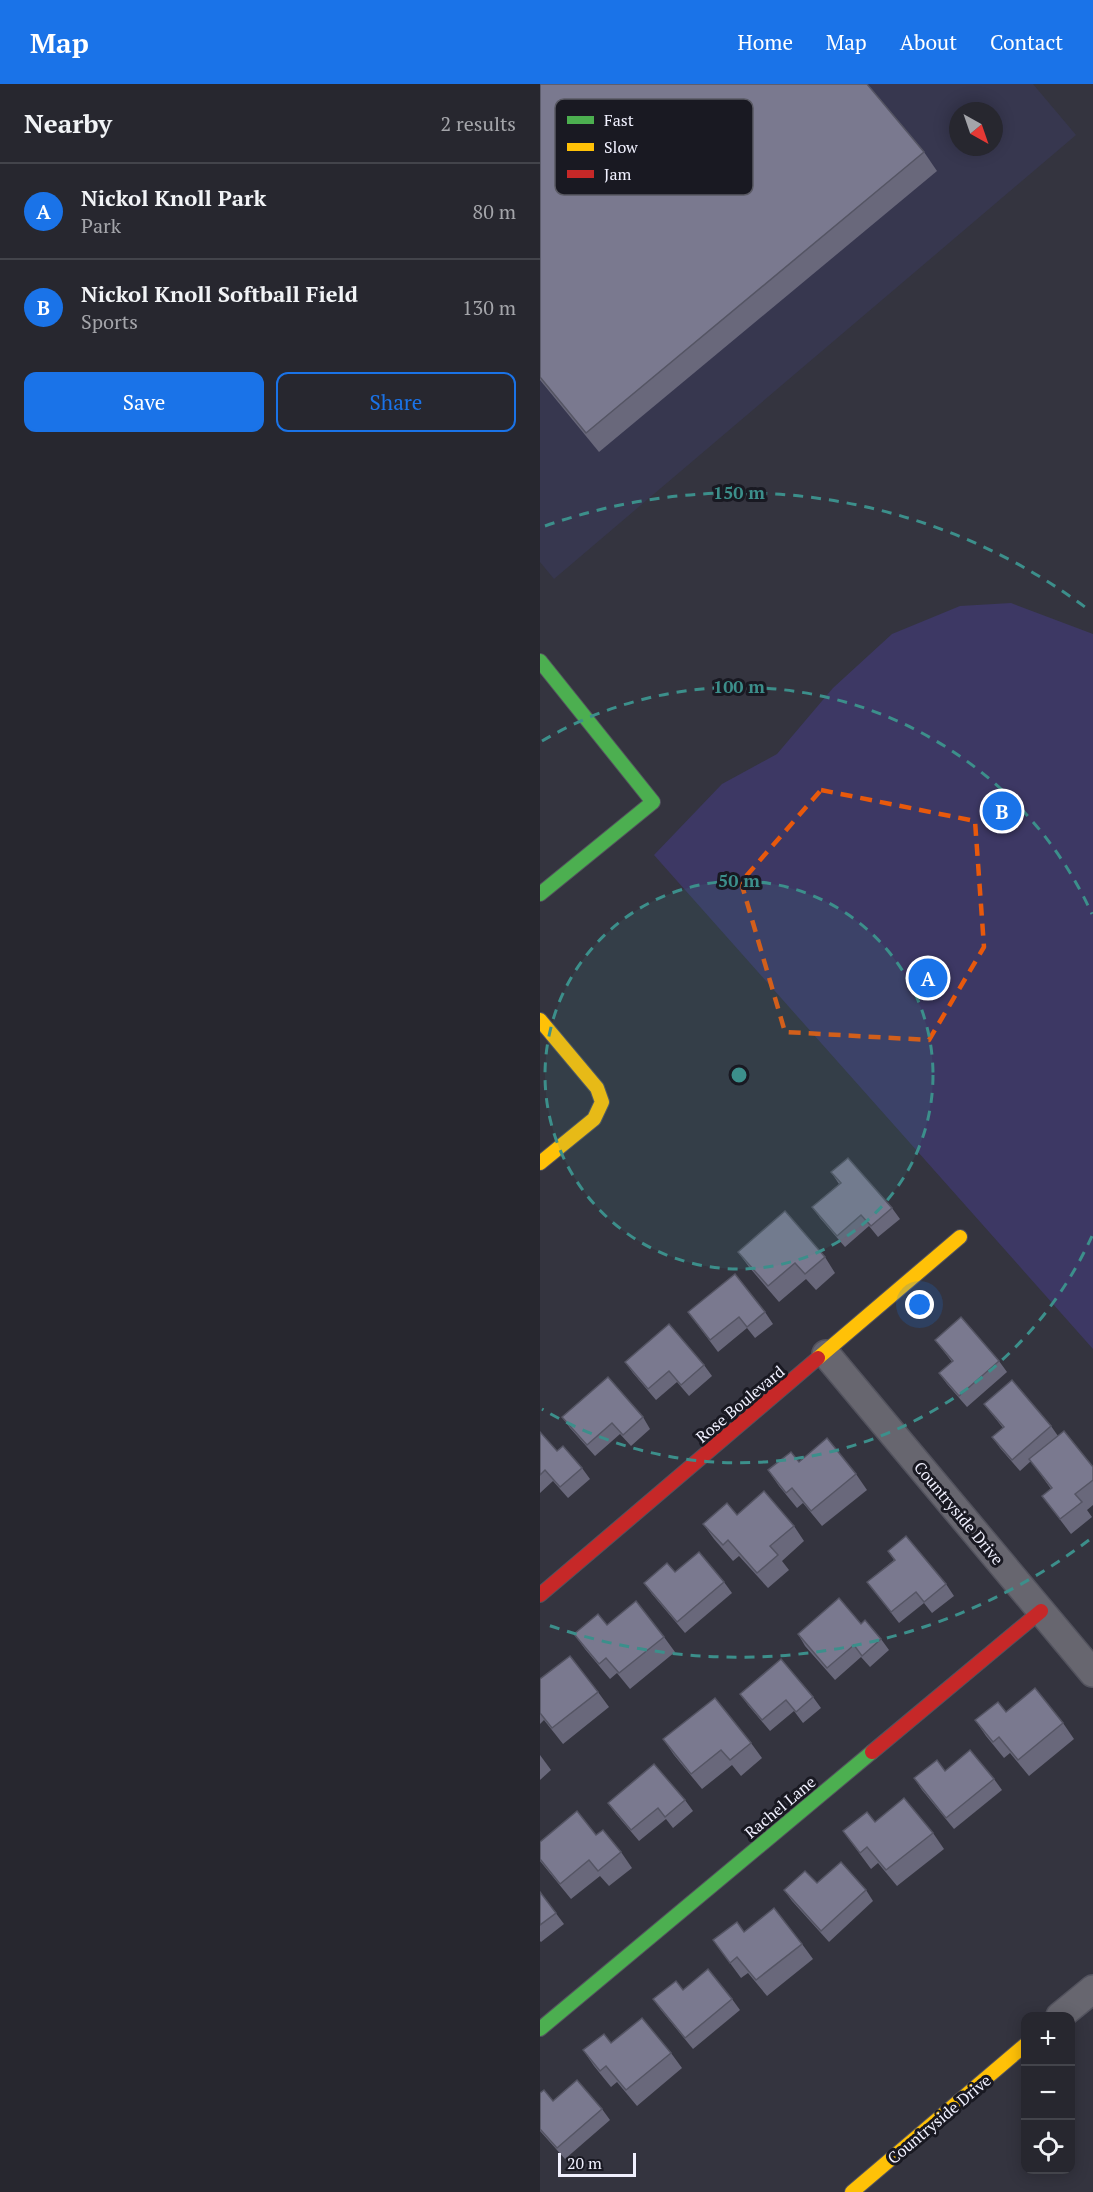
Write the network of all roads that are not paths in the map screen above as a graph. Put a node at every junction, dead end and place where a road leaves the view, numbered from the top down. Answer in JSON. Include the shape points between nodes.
{"nodes":[{"id":1,"x":540,"y":661,"type":"edge"},
{"id":2,"x":540,"y":894,"type":"edge"},
{"id":3,"x":540,"y":1020,"type":"edge"},
{"id":4,"x":544,"y":1150,"type":"edge"},
{"id":5,"x":960,"y":1237,"type":"dead end"},
{"id":6,"x":826,"y":1354,"type":"junction"},
{"id":7,"x":540,"y":1595,"type":"edge"},
{"id":8,"x":1041,"y":1611,"type":"junction"},
{"id":9,"x":1093,"y":1673,"type":"edge"},
{"id":10,"x":1093,"y":1989,"type":"edge"},
{"id":11,"x":1065,"y":2012,"type":"edge"},
{"id":12,"x":540,"y":2029,"type":"edge"},
{"id":13,"x":1021,"y":2049,"type":"edge"},
{"id":14,"x":852,"y":2192,"type":"edge"}],
"edges":[{"from":1,"to":2,"type":"street","via":[[652,802]]},
{"from":3,"to":4,"type":"street","via":[[597,1088],[602,1102],[594,1119]]},
{"from":5,"to":6,"type":"street","name":"Rose Boulevard"},
{"from":6,"to":7,"type":"street","name":"Rose Boulevard"},
{"from":6,"to":8,"type":"street","name":"Countryside Drive"},
{"from":8,"to":9,"type":"street","name":"Countryside Drive"},
{"from":8,"to":12,"type":"street","name":"Rachel Lane"},
{"from":10,"to":11,"type":"street"},
{"from":13,"to":14,"type":"street","name":"Countryside Drive"}]}
